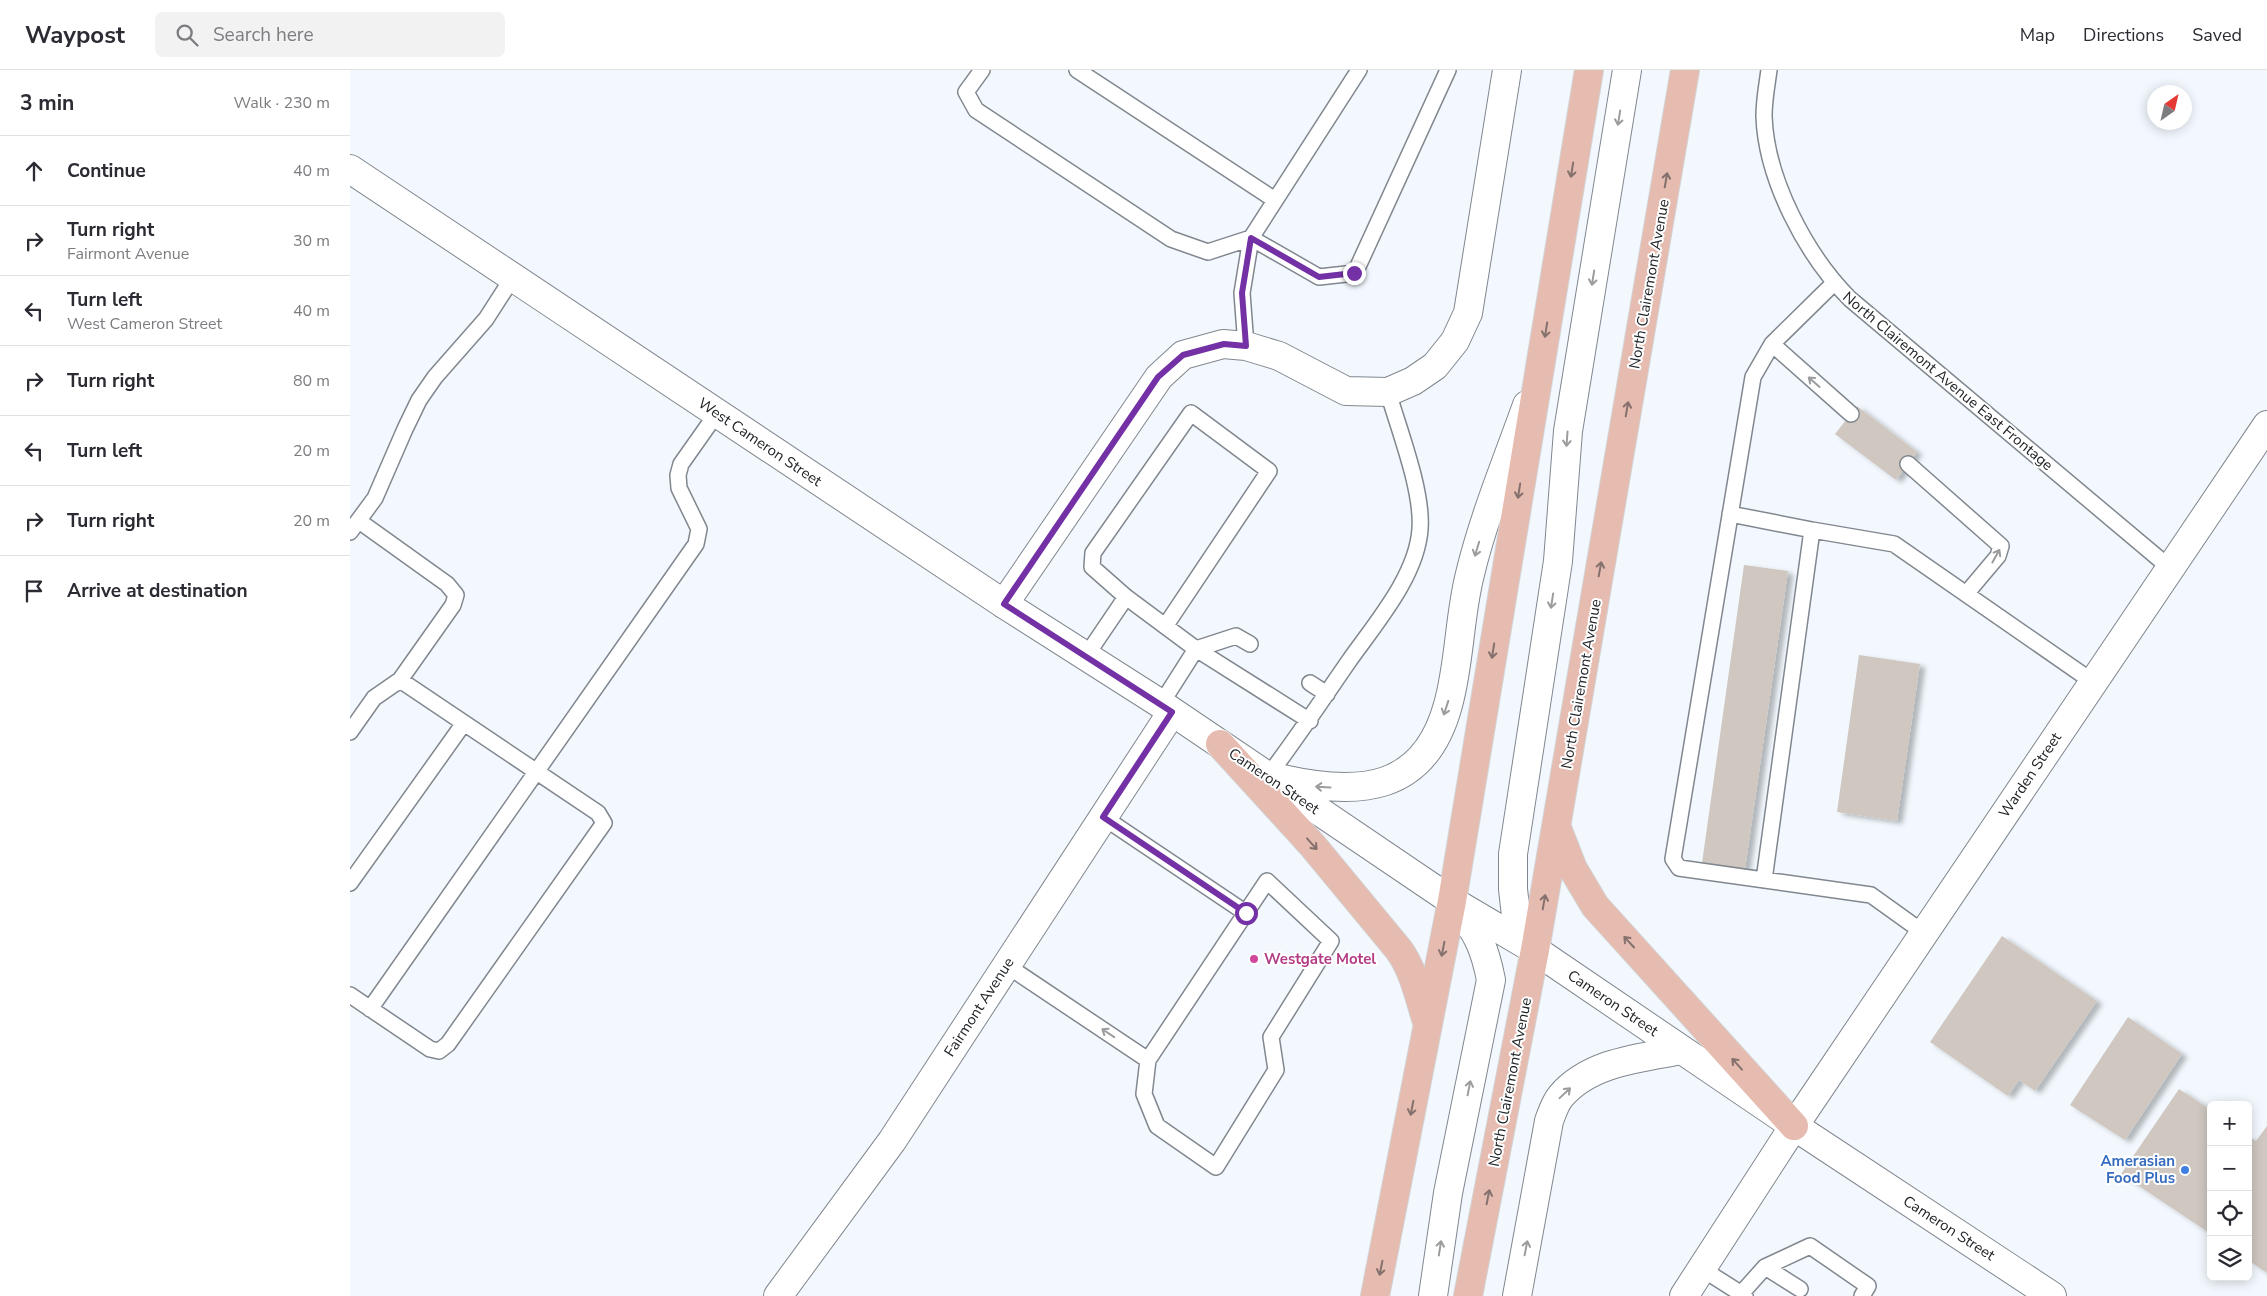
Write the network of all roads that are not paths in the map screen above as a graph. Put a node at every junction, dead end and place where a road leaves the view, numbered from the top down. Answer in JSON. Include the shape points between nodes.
{"nodes":[{"id":1,"x":982,"y":70,"type":"edge"},
{"id":2,"x":1076,"y":70,"type":"edge"},
{"id":3,"x":1358,"y":70,"type":"edge"},
{"id":4,"x":1448,"y":70,"type":"edge"},
{"id":5,"x":1507,"y":70,"type":"edge"},
{"id":6,"x":1589,"y":70,"type":"edge"},
{"id":7,"x":1627,"y":70,"type":"edge"},
{"id":8,"x":1685,"y":70,"type":"edge"},
{"id":9,"x":1770,"y":70,"type":"edge"},
{"id":10,"x":350,"y":169,"type":"edge"},
{"id":11,"x":1275,"y":200,"type":"junction"},
{"id":12,"x":1251,"y":238,"type":"junction"},
{"id":13,"x":513,"y":277,"type":"junction"},
{"id":14,"x":1834,"y":283,"type":"junction"},
{"id":15,"x":1772,"y":344,"type":"junction"},
{"id":16,"x":1246,"y":346,"type":"junction"},
{"id":17,"x":1539,"y":371,"type":"junction"},
{"id":18,"x":1388,"y":392,"type":"junction"},
{"id":19,"x":717,"y":413,"type":"junction"},
{"id":20,"x":1851,"y":414,"type":"dead end"},
{"id":21,"x":2267,"y":425,"type":"edge"},
{"id":22,"x":1908,"y":464,"type":"dead end"},
{"id":23,"x":1730,"y":514,"type":"junction"},
{"id":24,"x":354,"y":526,"type":"edge"},
{"id":25,"x":1812,"y":530,"type":"junction"},
{"id":26,"x":2170,"y":568,"type":"junction"},
{"id":27,"x":1966,"y":594,"type":"junction"},
{"id":28,"x":1126,"y":597,"type":"junction"},
{"id":29,"x":1004,"y":604,"type":"junction"},
{"id":30,"x":1166,"y":625,"type":"junction"},
{"id":31,"x":1250,"y":644,"type":"dead end"},
{"id":32,"x":1196,"y":649,"type":"junction"},
{"id":33,"x":1086,"y":656,"type":"junction"},
{"id":34,"x":400,"y":680,"type":"junction"},
{"id":35,"x":2093,"y":682,"type":"junction"},
{"id":36,"x":1310,"y":683,"type":"dead end"},
{"id":37,"x":1327,"y":694,"type":"junction"},
{"id":38,"x":1166,"y":708,"type":"junction"},
{"id":39,"x":1310,"y":721,"type":"junction"},
{"id":40,"x":464,"y":723,"type":"junction"},
{"id":41,"x":350,"y":732,"type":"edge"},
{"id":42,"x":1220,"y":744,"type":"junction"},
{"id":43,"x":536,"y":771,"type":"junction"},
{"id":44,"x":1268,"y":776,"type":"junction"},
{"id":45,"x":1103,"y":817,"type":"junction"},
{"id":46,"x":1556,"y":827,"type":"junction"},
{"id":47,"x":1764,"y":880,"type":"junction"},
{"id":48,"x":350,"y":883,"type":"edge"},
{"id":49,"x":1452,"y":901,"type":"junction"},
{"id":50,"x":1246,"y":913,"type":"junction"},
{"id":51,"x":1924,"y":933,"type":"junction"},
{"id":52,"x":1536,"y":950,"type":"junction"},
{"id":53,"x":1006,"y":965,"type":"junction"},
{"id":54,"x":350,"y":995,"type":"edge"},
{"id":55,"x":370,"y":1009,"type":"junction"},
{"id":56,"x":1428,"y":1026,"type":"junction"},
{"id":57,"x":1682,"y":1050,"type":"junction"},
{"id":58,"x":1148,"y":1060,"type":"junction"},
{"id":59,"x":1794,"y":1126,"type":"junction"},
{"id":60,"x":1765,"y":1267,"type":"junction"},
{"id":61,"x":1702,"y":1269,"type":"junction"},
{"id":62,"x":1800,"y":1289,"type":"dead end"},
{"id":63,"x":1742,"y":1295,"type":"edge"},
{"id":64,"x":778,"y":1296,"type":"edge"},
{"id":65,"x":1375,"y":1296,"type":"edge"},
{"id":66,"x":1433,"y":1296,"type":"edge"},
{"id":67,"x":1468,"y":1296,"type":"edge"},
{"id":68,"x":1517,"y":1296,"type":"edge"},
{"id":69,"x":1684,"y":1296,"type":"edge"},
{"id":70,"x":1862,"y":1296,"type":"edge"},
{"id":71,"x":2052,"y":1296,"type":"edge"}],
"edges":[{"from":1,"to":12,"type":"lane","via":[[966,92],[976,110],[1171,239],[1208,252]]},
{"from":2,"to":11,"type":"lane"},
{"from":3,"to":11,"type":"lane"},
{"from":4,"to":12,"type":"lane","via":[[1354,273],[1319,277]]},
{"from":5,"to":18,"type":"main road","via":[[1468,313],[1455,341],[1435,366]]},
{"from":6,"to":17,"type":"main road","one_way":true},
{"from":7,"to":52,"type":"main road","one_way":true,"via":[[1568,431],[1558,561],[1513,854],[1516,916]]},
{"from":46,"to":8,"type":"main road","name":"North Clairemont Avenue","one_way":true},
{"from":9,"to":14,"type":"lane","name":"North Clairemont Avenue East Frontage","via":[[1764,115],[1779,188],[1801,232]]},
{"from":10,"to":13,"type":"main road","name":"West Cameron Street"},
{"from":11,"to":12,"type":"lane"},
{"from":12,"to":16,"type":"lane","via":[[1242,293]]},
{"from":13,"to":19,"type":"main road","name":"West Cameron Street"},
{"from":13,"to":24,"type":"lane","via":[[486,319],[419,400],[375,498]]},
{"from":14,"to":15,"type":"lane"},
{"from":14,"to":26,"type":"lane","name":"North Clairemont Avenue East Frontage"},
{"from":20,"to":15,"type":"lane","one_way":true},
{"from":15,"to":23,"type":"lane","via":[[1753,377]]},
{"from":16,"to":18,"type":"main road","via":[[1279,356],[1346,391]]},
{"from":16,"to":29,"type":"main road","via":[[1224,344],[1183,355],[1158,377]]},
{"from":17,"to":44,"type":"main road","one_way":true,"via":[[1492,500],[1470,574],[1448,705],[1434,741],[1401,774],[1373,786],[1314,786]]},
{"from":17,"to":49,"type":"main road","one_way":true},
{"from":18,"to":37,"type":"lane","via":[[1419,499],[1420,529],[1413,561],[1395,595]]},
{"from":19,"to":29,"type":"main road","name":"West Cameron Street"},
{"from":19,"to":43,"type":"lane","via":[[678,475],[679,488],[699,529],[696,544]]},
{"from":21,"to":26,"type":"main road","name":"Warden Street"},
{"from":27,"to":22,"type":"lane","one_way":true,"via":[[1998,556],[2001,546]]},
{"from":23,"to":25,"type":"lane"},
{"from":23,"to":47,"type":"lane","via":[[1673,859],[1679,868]]},
{"from":24,"to":34,"type":"lane","via":[[447,584],[456,595],[453,606]]},
{"from":25,"to":27,"type":"lane","via":[[1894,544]]},
{"from":25,"to":47,"type":"lane"},
{"from":26,"to":35,"type":"main road","name":"Warden Street"},
{"from":27,"to":35,"type":"lane"},
{"from":28,"to":30,"type":"lane"},
{"from":28,"to":30,"type":"lane","via":[[1092,567],[1090,561],[1191,414],[1269,471]]},
{"from":28,"to":33,"type":"lane"},
{"from":29,"to":33,"type":"main road","name":"West Cameron Street"},
{"from":30,"to":32,"type":"lane"},
{"from":31,"to":32,"type":"lane","via":[[1236,636]]},
{"from":32,"to":38,"type":"lane"},
{"from":32,"to":39,"type":"lane"},
{"from":33,"to":38,"type":"main road","name":"West Cameron Street"},
{"from":34,"to":40,"type":"lane"},
{"from":34,"to":41,"type":"lane","via":[[374,698]]},
{"from":35,"to":51,"type":"main road","name":"Warden Street"},
{"from":36,"to":37,"type":"lane"},
{"from":37,"to":39,"type":"lane"},
{"from":38,"to":42,"type":"main road","name":"Cameron Street"},
{"from":38,"to":45,"type":"main road","name":"Fairmont Avenue"},
{"from":39,"to":44,"type":"lane"},
{"from":40,"to":43,"type":"lane"},
{"from":40,"to":48,"type":"lane"},
{"from":42,"to":44,"type":"main road","name":"Cameron Street"},
{"from":42,"to":56,"type":"main road","one_way":true,"via":[[1313,846],[1403,955],[1414,977]]},
{"from":43,"to":55,"type":"lane"},
{"from":43,"to":55,"type":"lane","via":[[598,813],[604,823],[599,832],[448,1044],[439,1051],[430,1049]]},
{"from":44,"to":49,"type":"main road","name":"Cameron Street"},
{"from":45,"to":50,"type":"lane"},
{"from":45,"to":53,"type":"main road","name":"Fairmont Avenue"},
{"from":52,"to":46,"type":"main road","name":"North Clairemont Avenue","one_way":true},
{"from":59,"to":46,"type":"main road","one_way":true,"via":[[1595,906],[1573,869]]},
{"from":47,"to":51,"type":"lane","via":[[1871,895]]},
{"from":49,"to":52,"type":"main road","name":"Cameron Street"},
{"from":49,"to":56,"type":"main road","one_way":true},
{"from":66,"to":49,"type":"main road","one_way":true,"via":[[1448,1193],[1491,980],[1475,930]]},
{"from":50,"to":58,"type":"lane"},
{"from":50,"to":58,"type":"lane","via":[[1266,881],[1331,941],[1271,1037],[1276,1070],[1216,1167],[1157,1126],[1144,1094]]},
{"from":51,"to":59,"type":"main road","name":"Warden Street"},
{"from":52,"to":57,"type":"main road","name":"Cameron Street"},
{"from":67,"to":52,"type":"main road","name":"North Clairemont Avenue","one_way":true},
{"from":58,"to":53,"type":"lane","one_way":true},
{"from":53,"to":64,"type":"main road","name":"Fairmont Avenue","via":[[892,1141]]},
{"from":54,"to":55,"type":"lane"},
{"from":56,"to":65,"type":"main road","one_way":true},
{"from":57,"to":59,"type":"main road","name":"Cameron Street"},
{"from":68,"to":57,"type":"main road","one_way":true,"via":[[1549,1121],[1560,1097],[1579,1080],[1610,1064]]},
{"from":59,"to":61,"type":"main road"},
{"from":59,"to":71,"type":"main road","name":"Cameron Street"},
{"from":60,"to":62,"type":"lane"},
{"from":60,"to":63,"type":"lane"},
{"from":60,"to":70,"type":"lane","via":[[1810,1246],[1868,1286]]},
{"from":61,"to":63,"type":"lane"},
{"from":61,"to":69,"type":"main road"}]}
